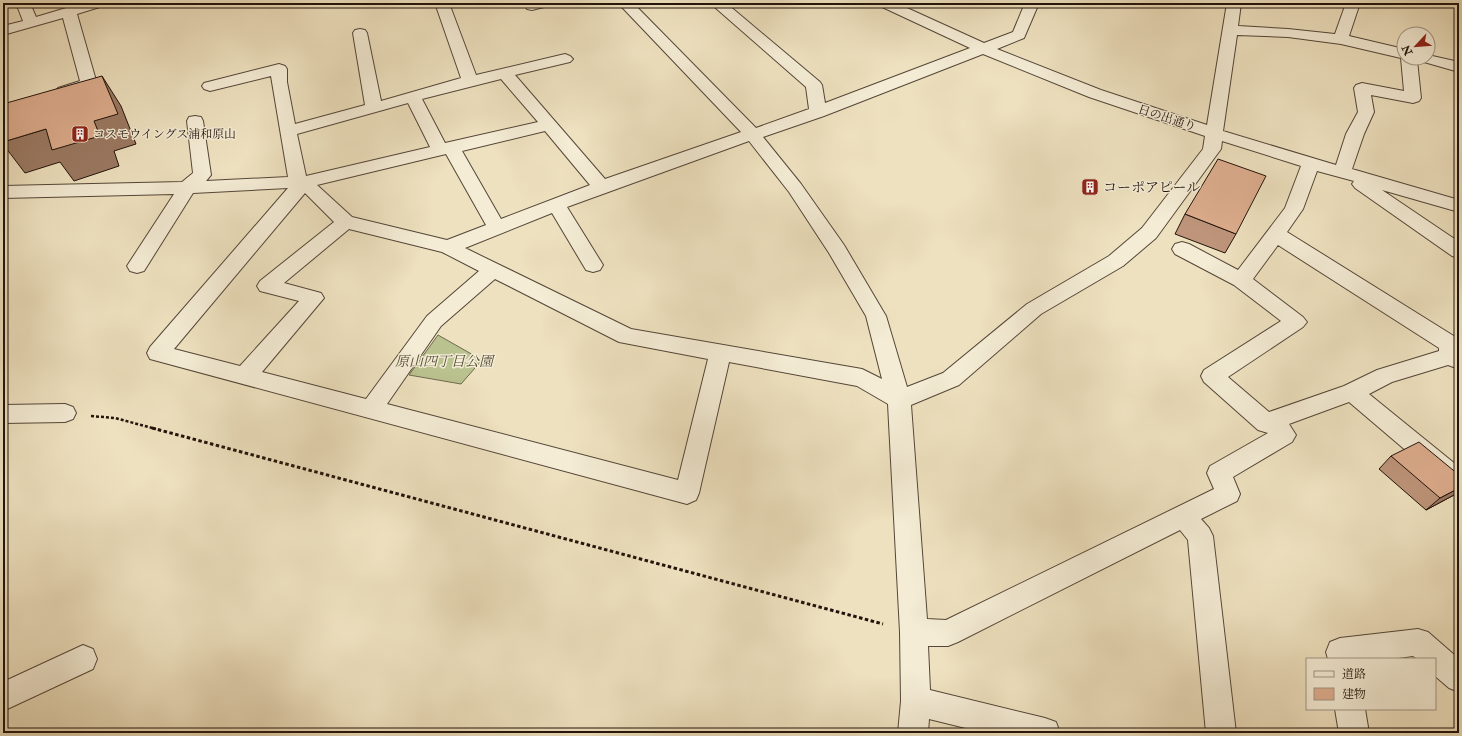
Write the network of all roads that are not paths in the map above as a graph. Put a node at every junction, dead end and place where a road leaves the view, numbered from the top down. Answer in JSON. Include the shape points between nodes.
{"nodes":[{"id":1,"x":23,"y":3,"type":"edge"},
{"id":2,"x":98,"y":3,"type":"edge"},
{"id":3,"x":442,"y":3,"type":"edge"},
{"id":4,"x":717,"y":3,"type":"edge"},
{"id":5,"x":885,"y":3,"type":"edge"},
{"id":6,"x":1032,"y":3,"type":"edge"},
{"id":7,"x":1234,"y":3,"type":"edge"},
{"id":8,"x":1353,"y":3,"type":"edge"},
{"id":9,"x":630,"y":4,"type":"edge"},
{"id":10,"x":69,"y":12,"type":"junction"},
{"id":11,"x":31,"y":23,"type":"junction"},
{"id":12,"x":1230,"y":30,"type":"junction"},
{"id":13,"x":3,"y":31,"type":"edge"},
{"id":14,"x":360,"y":33,"type":"dead end"},
{"id":15,"x":1341,"y":39,"type":"junction"},
{"id":16,"x":984,"y":49,"type":"junction"},
{"id":17,"x":1396,"y":52,"type":"edge"},
{"id":18,"x":565,"y":59,"type":"dead end"},
{"id":19,"x":1436,"y":61,"type":"edge"},
{"id":20,"x":1410,"y":66,"type":"edge"},
{"id":21,"x":1459,"y":67,"type":"edge"},
{"id":22,"x":505,"y":73,"type":"junction"},
{"id":23,"x":470,"y":81,"type":"junction"},
{"id":24,"x":210,"y":86,"type":"dead end"},
{"id":25,"x":46,"y":95,"type":"edge"},
{"id":26,"x":413,"y":97,"type":"junction"},
{"id":27,"x":374,"y":107,"type":"junction"},
{"id":28,"x":818,"y":112,"type":"junction"},
{"id":29,"x":195,"y":121,"type":"dead end"},
{"id":30,"x":549,"y":125,"type":"junction"},
{"id":31,"x":289,"y":131,"type":"junction"},
{"id":32,"x":752,"y":134,"type":"junction"},
{"id":33,"x":1215,"y":134,"type":"junction"},
{"id":34,"x":446,"y":148,"type":"junction"},
{"id":35,"x":1311,"y":163,"type":"junction"},
{"id":36,"x":1344,"y":172,"type":"junction"},
{"id":37,"x":301,"y":182,"type":"junction"},
{"id":38,"x":602,"y":187,"type":"junction"},
{"id":39,"x":188,"y":188,"type":"junction"},
{"id":40,"x":3,"y":192,"type":"edge"},
{"id":41,"x":556,"y":205,"type":"junction"},
{"id":42,"x":1459,"y":206,"type":"edge"},
{"id":43,"x":346,"y":222,"type":"junction"},
{"id":44,"x":497,"y":228,"type":"junction"},
{"id":45,"x":1275,"y":234,"type":"junction"},
{"id":46,"x":448,"y":247,"type":"junction"},
{"id":47,"x":1182,"y":249,"type":"dead end"},
{"id":48,"x":1459,"y":251,"type":"edge"},
{"id":49,"x":593,"y":265,"type":"dead end"},
{"id":50,"x":137,"y":266,"type":"dead end"},
{"id":51,"x":493,"y":269,"type":"junction"},
{"id":52,"x":1241,"y":280,"type":"junction"},
{"id":53,"x":720,"y":353,"type":"junction"},
{"id":54,"x":1455,"y":358,"type":"edge"},
{"id":55,"x":244,"y":376,"type":"junction"},
{"id":56,"x":1352,"y":392,"type":"junction"},
{"id":57,"x":899,"y":400,"type":"junction"},
{"id":58,"x":371,"y":409,"type":"junction"},
{"id":59,"x":65,"y":413,"type":"road end"},
{"id":60,"x":3,"y":414,"type":"edge"},
{"id":61,"x":1272,"y":422,"type":"junction"},
{"id":62,"x":1459,"y":481,"type":"edge"},
{"id":63,"x":1183,"y":516,"type":"junction"},
{"id":64,"x":914,"y":632,"type":"junction"},
{"id":65,"x":1342,"y":658,"type":"edge"},
{"id":66,"x":83,"y":659,"type":"dead end"},
{"id":67,"x":1459,"y":678,"type":"edge"},
{"id":68,"x":3,"y":697,"type":"edge"},
{"id":69,"x":916,"y":701,"type":"junction"},
{"id":70,"x":1350,"y":710,"type":"edge"},
{"id":71,"x":913,"y":733,"type":"edge"},
{"id":72,"x":1045,"y":733,"type":"edge"},
{"id":73,"x":1221,"y":733,"type":"edge"},
{"id":74,"x":1354,"y":733,"type":"edge"}],
"edges":[{"from":1,"to":11,"type":"street"},
{"from":2,"to":10,"type":"street"},
{"from":3,"to":23,"type":"street"},
{"from":4,"to":28,"type":"street","via":[[814,85]]},
{"from":5,"to":16,"type":"street","name":"日の出通り"},
{"from":6,"to":16,"type":"street","via":[[1020,35]]},
{"from":7,"to":12,"type":"street"},
{"from":8,"to":15,"type":"street"},
{"from":9,"to":32,"type":"street"},
{"from":10,"to":11,"type":"street"},
{"from":10,"to":25,"type":"street","via":[[89,84]]},
{"from":11,"to":13,"type":"street"},
{"from":12,"to":15,"type":"street"},
{"from":12,"to":33,"type":"street"},
{"from":14,"to":27,"type":"street"},
{"from":15,"to":17,"type":"street"},
{"from":16,"to":28,"type":"street"},
{"from":16,"to":33,"type":"street","name":"日の出通り","via":[[1088,92]]},
{"from":18,"to":22,"type":"street"},
{"from":19,"to":21,"type":"street"},
{"from":20,"to":36,"type":"street","via":[[1413,98],[1362,88],[1366,112],[1355,134]]},
{"from":22,"to":23,"type":"street"},
{"from":22,"to":30,"type":"street"},
{"from":23,"to":26,"type":"street"},
{"from":24,"to":31,"type":"street","via":[[279,69],[279,82]]},
{"from":26,"to":27,"type":"street"},
{"from":26,"to":34,"type":"street"},
{"from":27,"to":31,"type":"street"},
{"from":28,"to":32,"type":"street"},
{"from":29,"to":39,"type":"street","via":[[202,175]]},
{"from":30,"to":34,"type":"street"},
{"from":30,"to":38,"type":"street"},
{"from":31,"to":37,"type":"street"},
{"from":32,"to":38,"type":"street"},
{"from":32,"to":57,"type":"street","via":[[795,188],[837,250],[876,316]]},
{"from":33,"to":35,"type":"street","name":"日の出通り"},
{"from":33,"to":57,"type":"street","via":[[1212,149],[1149,232],[1116,261],[1034,309],[951,379]]},
{"from":34,"to":37,"type":"street"},
{"from":34,"to":44,"type":"street"},
{"from":35,"to":36,"type":"street","name":"日の出通り"},
{"from":35,"to":45,"type":"street","via":[[1294,209]]},
{"from":36,"to":42,"type":"street","name":"日の出通り"},
{"from":36,"to":48,"type":"street"},
{"from":37,"to":39,"type":"street"},
{"from":37,"to":43,"type":"street"},
{"from":37,"to":55,"type":"street","via":[[158,353]]},
{"from":38,"to":41,"type":"street"},
{"from":39,"to":40,"type":"street"},
{"from":39,"to":50,"type":"street"},
{"from":41,"to":44,"type":"street"},
{"from":41,"to":49,"type":"street"},
{"from":43,"to":46,"type":"street"},
{"from":43,"to":55,"type":"street","via":[[267,286],[314,298]]},
{"from":44,"to":46,"type":"street"},
{"from":45,"to":52,"type":"street"},
{"from":45,"to":54,"type":"street","via":[[1449,344]]},
{"from":46,"to":51,"type":"street"},
{"from":47,"to":52,"type":"street"},
{"from":51,"to":53,"type":"street","via":[[627,336]]},
{"from":51,"to":58,"type":"street","via":[[434,321]]},
{"from":52,"to":61,"type":"street","via":[[1296,322],[1212,376],[1266,423]]},
{"from":53,"to":57,"type":"street","via":[[862,378]]},
{"from":53,"to":58,"type":"street","via":[[687,493]]},
{"from":54,"to":56,"type":"street","via":[[1385,376]]},
{"from":55,"to":58,"type":"street"},
{"from":56,"to":61,"type":"street"},
{"from":56,"to":62,"type":"street"},
{"from":57,"to":64,"type":"street"},
{"from":59,"to":60,"type":"street"},
{"from":61,"to":63,"type":"street","via":[[1284,436],[1220,473],[1228,494]]},
{"from":63,"to":64,"type":"street","via":[[948,633]]},
{"from":63,"to":73,"type":"street","via":[[1200,536]]},
{"from":64,"to":69,"type":"street"},
{"from":65,"to":67,"type":"street","via":[[1340,652],[1418,642]]},
{"from":66,"to":68,"type":"street"},
{"from":69,"to":71,"type":"street"},
{"from":69,"to":72,"type":"street"},
{"from":70,"to":74,"type":"street"}]}
